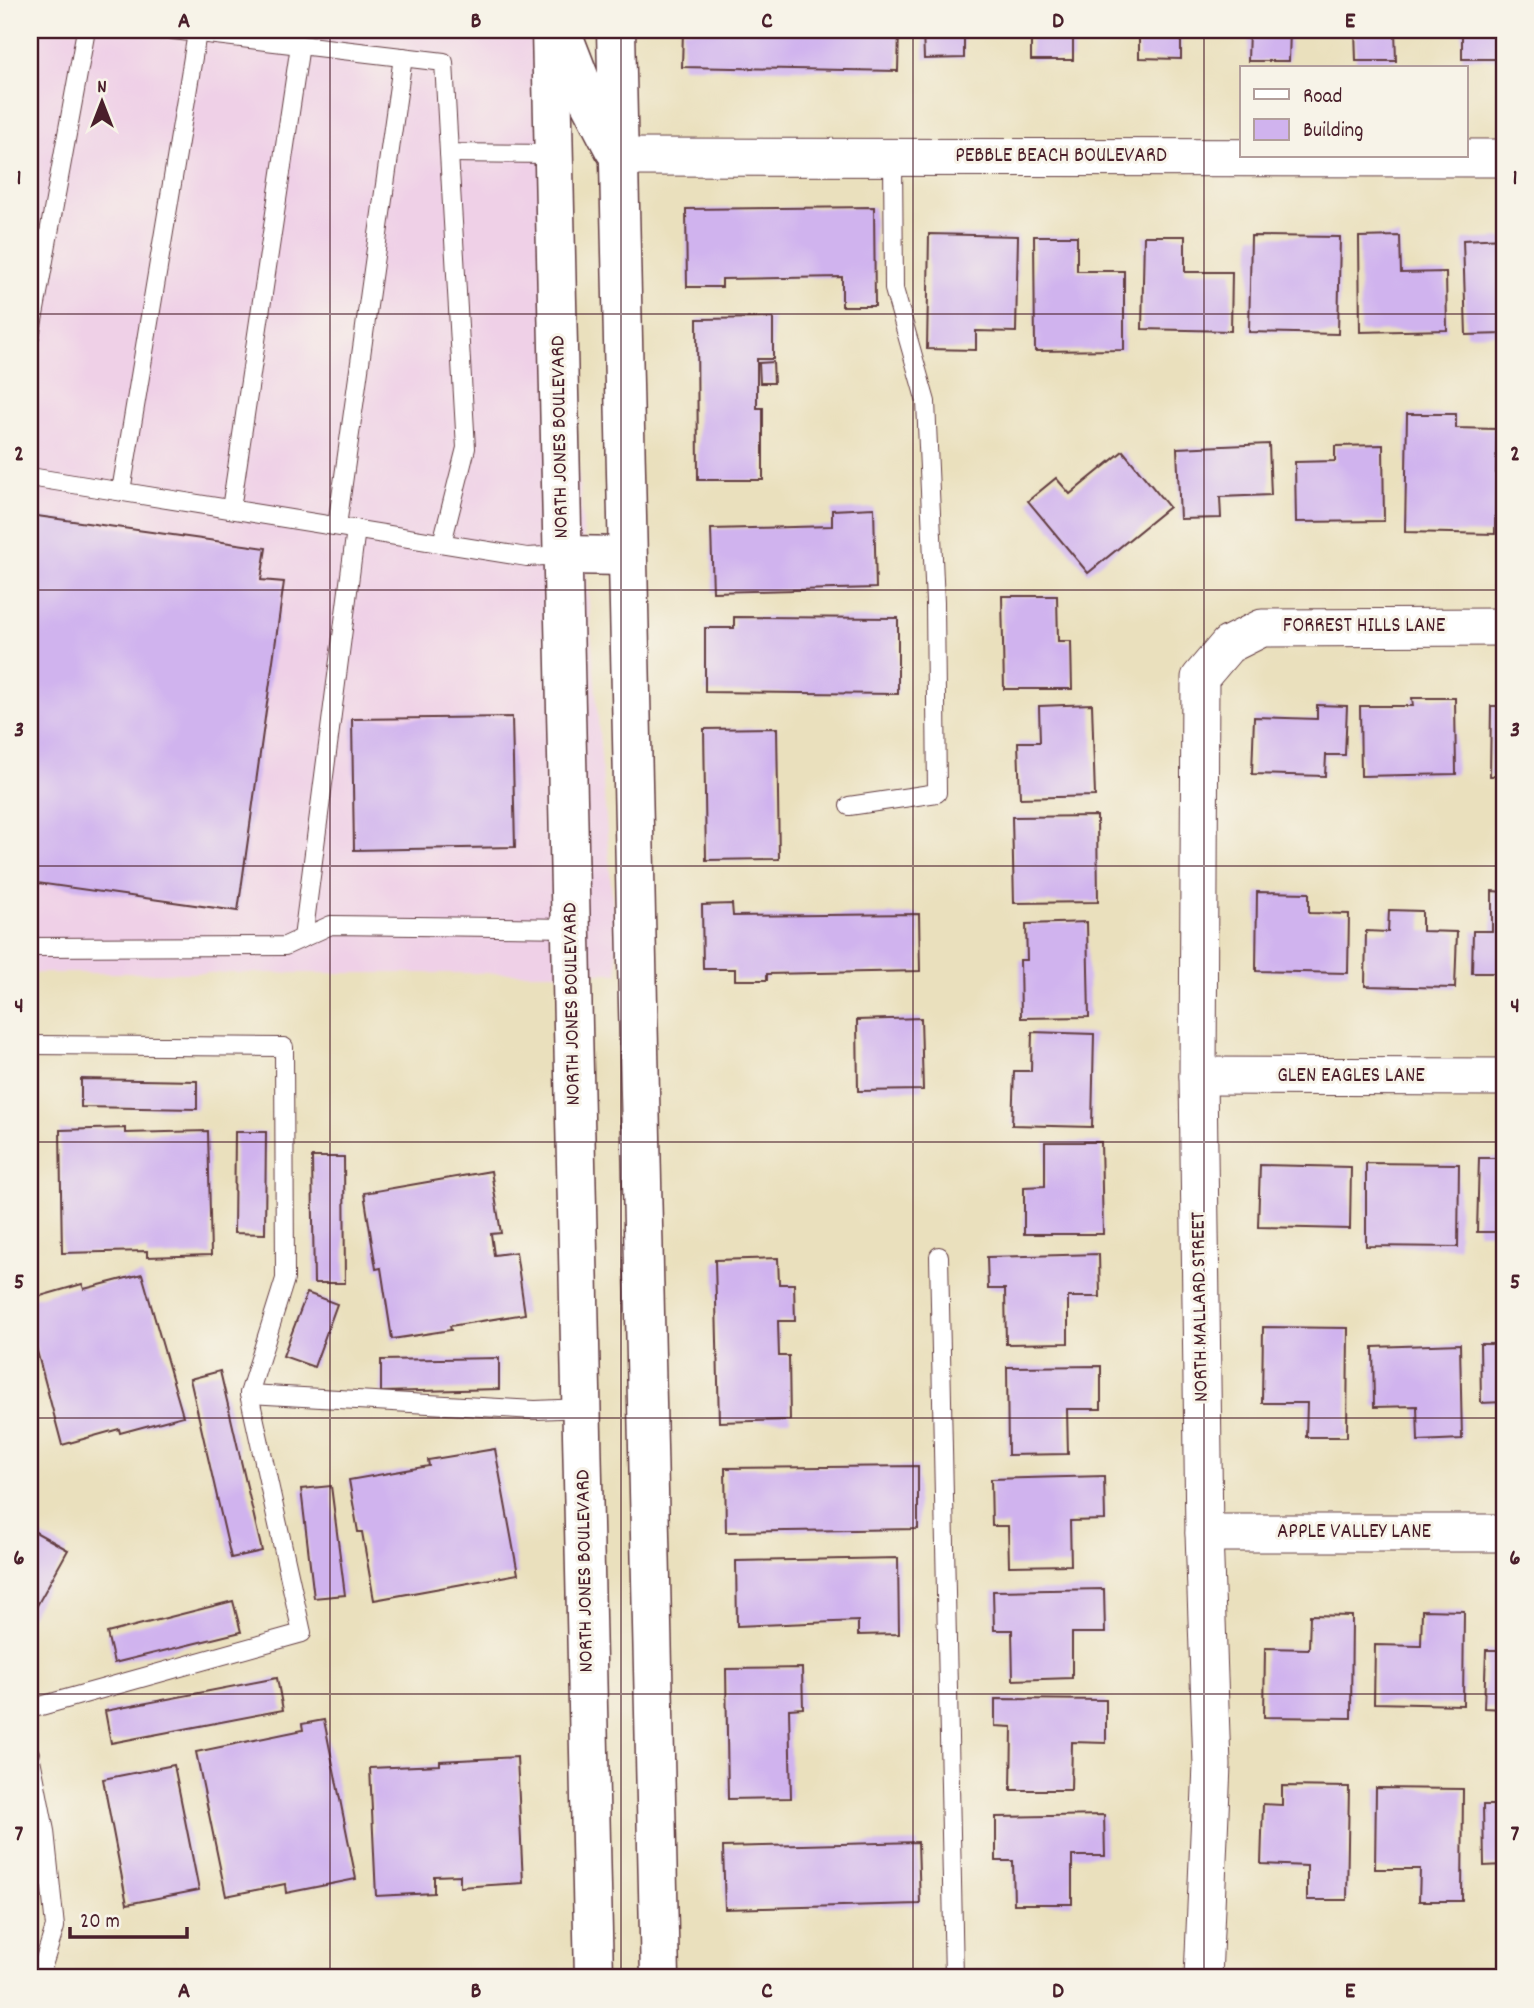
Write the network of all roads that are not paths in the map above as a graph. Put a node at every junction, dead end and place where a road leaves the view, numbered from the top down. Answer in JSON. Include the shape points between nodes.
{"nodes":[{"id":1,"x":86,"y":30,"type":"edge"},
{"id":2,"x":173,"y":30,"type":"edge"},
{"id":3,"x":551,"y":30,"type":"edge"},
{"id":4,"x":561,"y":30,"type":"edge"},
{"id":5,"x":616,"y":30,"type":"edge"},
{"id":6,"x":219,"y":32,"type":"edge"},
{"id":7,"x":197,"y":33,"type":"junction"},
{"id":8,"x":300,"y":45,"type":"junction"},
{"id":9,"x":403,"y":57,"type":"junction"},
{"id":10,"x":449,"y":153,"type":"junction"},
{"id":11,"x":554,"y":154,"type":"junction"},
{"id":12,"x":618,"y":157,"type":"junction"},
{"id":13,"x":893,"y":157,"type":"junction"},
{"id":14,"x":1240,"y":158,"type":"edge"},
{"id":15,"x":1468,"y":158,"type":"edge"},
{"id":16,"x":1504,"y":158,"type":"edge"},
{"id":17,"x":30,"y":337,"type":"edge"},
{"id":18,"x":30,"y":477,"type":"edge"},
{"id":19,"x":121,"y":491,"type":"junction"},
{"id":20,"x":230,"y":509,"type":"junction"},
{"id":21,"x":337,"y":526,"type":"junction"},
{"id":22,"x":356,"y":529,"type":"junction"},
{"id":23,"x":442,"y":543,"type":"junction"},
{"id":24,"x":563,"y":555,"type":"junction"},
{"id":25,"x":627,"y":556,"type":"junction"},
{"id":26,"x":1504,"y":627,"type":"edge"},
{"id":27,"x":1228,"y":645,"type":"joint"},
{"id":28,"x":849,"y":806,"type":"dead end"},
{"id":29,"x":571,"y":928,"type":"junction"},
{"id":30,"x":303,"y":938,"type":"junction"},
{"id":31,"x":30,"y":947,"type":"edge"},
{"id":32,"x":30,"y":1045,"type":"edge"},
{"id":33,"x":1199,"y":1076,"type":"junction"},
{"id":34,"x":1504,"y":1077,"type":"edge"},
{"id":35,"x":939,"y":1256,"type":"dead end"},
{"id":36,"x":249,"y":1394,"type":"junction"},
{"id":37,"x":582,"y":1408,"type":"junction"},
{"id":38,"x":1204,"y":1533,"type":"junction"},
{"id":39,"x":1504,"y":1533,"type":"edge"},
{"id":40,"x":30,"y":1709,"type":"edge"},
{"id":41,"x":30,"y":1754,"type":"edge"},
{"id":42,"x":39,"y":1978,"type":"edge"},
{"id":43,"x":594,"y":1978,"type":"edge"},
{"id":44,"x":660,"y":1978,"type":"edge"},
{"id":45,"x":954,"y":1978,"type":"edge"},
{"id":46,"x":1203,"y":1978,"type":"edge"}],
"edges":[{"from":1,"to":17,"type":"lane"},
{"from":2,"to":7,"type":"lane"},
{"from":3,"to":11,"type":"main road","name":"NORTH JONES BOULEVARD"},
{"from":4,"to":12,"type":"main road","via":[[587,97]]},
{"from":5,"to":12,"type":"main road"},
{"from":6,"to":7,"type":"lane"},
{"from":6,"to":8,"type":"lane"},
{"from":7,"to":19,"type":"lane"},
{"from":8,"to":9,"type":"lane"},
{"from":8,"to":20,"type":"lane"},
{"from":9,"to":10,"type":"lane","via":[[444,62]]},
{"from":9,"to":21,"type":"lane"},
{"from":10,"to":11,"type":"lane"},
{"from":10,"to":23,"type":"lane","via":[[466,448]]},
{"from":11,"to":24,"type":"main road","name":"NORTH JONES BOULEVARD"},
{"from":12,"to":13,"type":"street","name":"PEBBLE BEACH BOULEVARD"},
{"from":12,"to":25,"type":"main road"},
{"from":13,"to":14,"type":"street","name":"PEBBLE BEACH BOULEVARD"},
{"from":13,"to":28,"type":"lane","via":[[894,289],[926,402],[937,793]]},
{"from":15,"to":16,"type":"street","name":"PEBBLE BEACH BOULEVARD"},
{"from":18,"to":19,"type":"lane"},
{"from":19,"to":20,"type":"lane"},
{"from":20,"to":21,"type":"lane"},
{"from":21,"to":22,"type":"lane"},
{"from":22,"to":23,"type":"lane"},
{"from":22,"to":30,"type":"lane"},
{"from":23,"to":24,"type":"lane","via":[[527,557]]},
{"from":24,"to":25,"type":"main road"},
{"from":24,"to":29,"type":"main road","name":"NORTH JONES BOULEVARD"},
{"from":25,"to":44,"type":"main road"},
{"from":26,"to":27,"type":"street","name":"FORREST HILLS LANE","via":[[1262,628]]},
{"from":27,"to":33,"type":"street","name":"NORTH MALLARD STREET","via":[[1200,678]]},
{"from":29,"to":30,"type":"lane","via":[[331,925]]},
{"from":29,"to":37,"type":"main road","name":"NORTH JONES BOULEVARD"},
{"from":30,"to":31,"type":"lane","via":[[285,946]]},
{"from":32,"to":36,"type":"lane","via":[[284,1047],[285,1279]]},
{"from":33,"to":34,"type":"street","name":"GLEN EAGLES LANE"},
{"from":33,"to":38,"type":"street","name":"NORTH MALLARD STREET"},
{"from":35,"to":45,"type":"lane"},
{"from":36,"to":37,"type":"lane","via":[[535,1410]]},
{"from":36,"to":40,"type":"lane","via":[[302,1633]]},
{"from":37,"to":43,"type":"main road","name":"NORTH JONES BOULEVARD"},
{"from":38,"to":39,"type":"street","name":"APPLE VALLEY LANE"},
{"from":38,"to":46,"type":"street","name":"NORTH MALLARD STREET","via":[[1212,1765]]},
{"from":41,"to":42,"type":"lane","via":[[45,1831],[55,1927]]}]}
